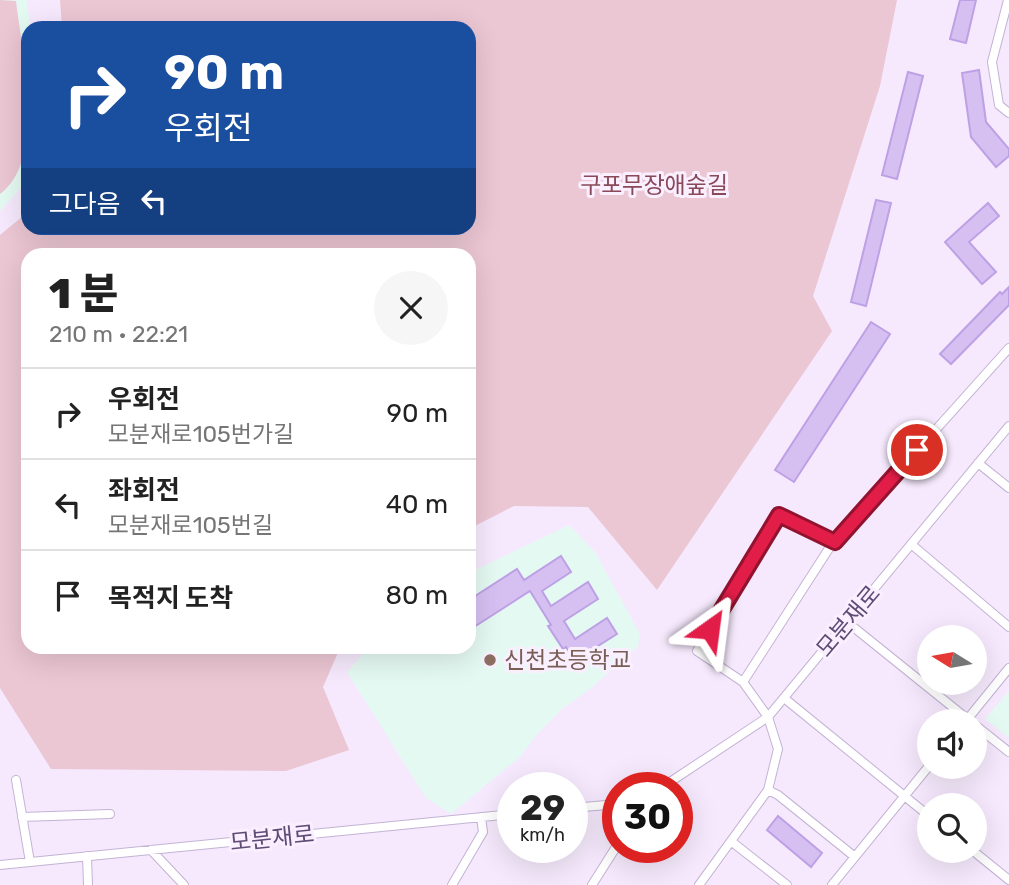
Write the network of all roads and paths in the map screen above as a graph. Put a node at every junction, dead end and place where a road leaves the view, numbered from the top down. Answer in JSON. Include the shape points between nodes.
{"nodes":[{"id":1,"x":1009,"y":0,"type":"edge"},
{"id":2,"x":1006,"y":20,"type":"edge"},
{"id":3,"x":1009,"y":113,"type":"edge"},
{"id":4,"x":1009,"y":348,"type":"edge"},
{"id":5,"x":1009,"y":426,"type":"edge"},
{"id":6,"x":978,"y":463,"type":"junction"},
{"id":7,"x":1009,"y":488,"type":"edge"},
{"id":8,"x":835,"y":542,"type":"junction"},
{"id":9,"x":911,"y":544,"type":"junction"},
{"id":10,"x":847,"y":622,"type":"junction"},
{"id":11,"x":1009,"y":626,"type":"edge"},
{"id":12,"x":1009,"y":668,"type":"edge"},
{"id":13,"x":743,"y":682,"type":"junction"},
{"id":14,"x":784,"y":698,"type":"junction"},
{"id":15,"x":955,"y":709,"type":"edge"},
{"id":16,"x":979,"y":709,"type":"edge"},
{"id":17,"x":768,"y":717,"type":"junction"},
{"id":18,"x":987,"y":735,"type":"edge"},
{"id":19,"x":1009,"y":752,"type":"edge"},
{"id":20,"x":685,"y":772,"type":"edge"},
{"id":21,"x":919,"y":779,"type":"edge"},
{"id":22,"x":16,"y":780,"type":"dead end"},
{"id":23,"x":768,"y":790,"type":"junction"},
{"id":24,"x":905,"y":796,"type":"junction"},
{"id":25,"x":917,"y":806,"type":"edge"},
{"id":26,"x":110,"y":814,"type":"dead end"},
{"id":27,"x":497,"y":816,"type":"edge"},
{"id":28,"x":22,"y":817,"type":"junction"},
{"id":29,"x":481,"y":817,"type":"junction"},
{"id":30,"x":732,"y":842,"type":"junction"},
{"id":31,"x":150,"y":850,"type":"junction"},
{"id":32,"x":87,"y":856,"type":"junction"},
{"id":33,"x":855,"y":857,"type":"junction"},
{"id":34,"x":30,"y":862,"type":"junction"},
{"id":35,"x":987,"y":862,"type":"edge"},
{"id":36,"x":606,"y":863,"type":"edge"},
{"id":37,"x":0,"y":864,"type":"edge"},
{"id":38,"x":1009,"y":880,"type":"edge"},
{"id":39,"x":88,"y":885,"type":"edge"},
{"id":40,"x":184,"y":885,"type":"edge"},
{"id":41,"x":452,"y":885,"type":"edge"},
{"id":42,"x":592,"y":885,"type":"edge"},
{"id":43,"x":699,"y":885,"type":"edge"},
{"id":44,"x":787,"y":885,"type":"edge"},
{"id":45,"x":832,"y":885,"type":"edge"}],
"edges":[{"from":1,"to":2,"type":"street"},
{"from":2,"to":3,"type":"street","via":[[992,62],[999,105]]},
{"from":4,"to":8,"type":"street"},
{"from":5,"to":6,"type":"street","name":"모분재로"},
{"from":6,"to":7,"type":"street"},
{"from":6,"to":9,"type":"street","name":"모분재로"},
{"from":8,"to":13,"type":"street"},
{"from":8,"to":13,"type":"street","via":[[779,515],[697,651]]},
{"from":9,"to":10,"type":"street","name":"모분재로"},
{"from":9,"to":11,"type":"street"},
{"from":10,"to":14,"type":"street","name":"모분재로"},
{"from":10,"to":15,"type":"street"},
{"from":12,"to":16,"type":"street"},
{"from":13,"to":17,"type":"street"},
{"from":14,"to":17,"type":"street","name":"모분재로"},
{"from":14,"to":24,"type":"street"},
{"from":17,"to":20,"type":"street","name":"모분재로"},
{"from":17,"to":23,"type":"street","via":[[778,749]]},
{"from":18,"to":19,"type":"street"},
{"from":21,"to":24,"type":"street"},
{"from":22,"to":28,"type":"street"},
{"from":23,"to":30,"type":"street"},
{"from":23,"to":33,"type":"street"},
{"from":24,"to":25,"type":"street"},
{"from":24,"to":33,"type":"street"},
{"from":26,"to":28,"type":"street"},
{"from":27,"to":29,"type":"street","name":"모분재로"},
{"from":28,"to":34,"type":"street"},
{"from":29,"to":31,"type":"street","name":"모분재로"},
{"from":29,"to":41,"type":"street","via":[[483,832]]},
{"from":30,"to":43,"type":"street"},
{"from":30,"to":44,"type":"street"},
{"from":31,"to":32,"type":"street","name":"모분재로"},
{"from":31,"to":40,"type":"street"},
{"from":32,"to":34,"type":"street","name":"모분재로"},
{"from":32,"to":39,"type":"street"},
{"from":33,"to":45,"type":"street"},
{"from":34,"to":37,"type":"street","name":"모분재로"},
{"from":35,"to":38,"type":"street"},
{"from":36,"to":42,"type":"street"}]}
